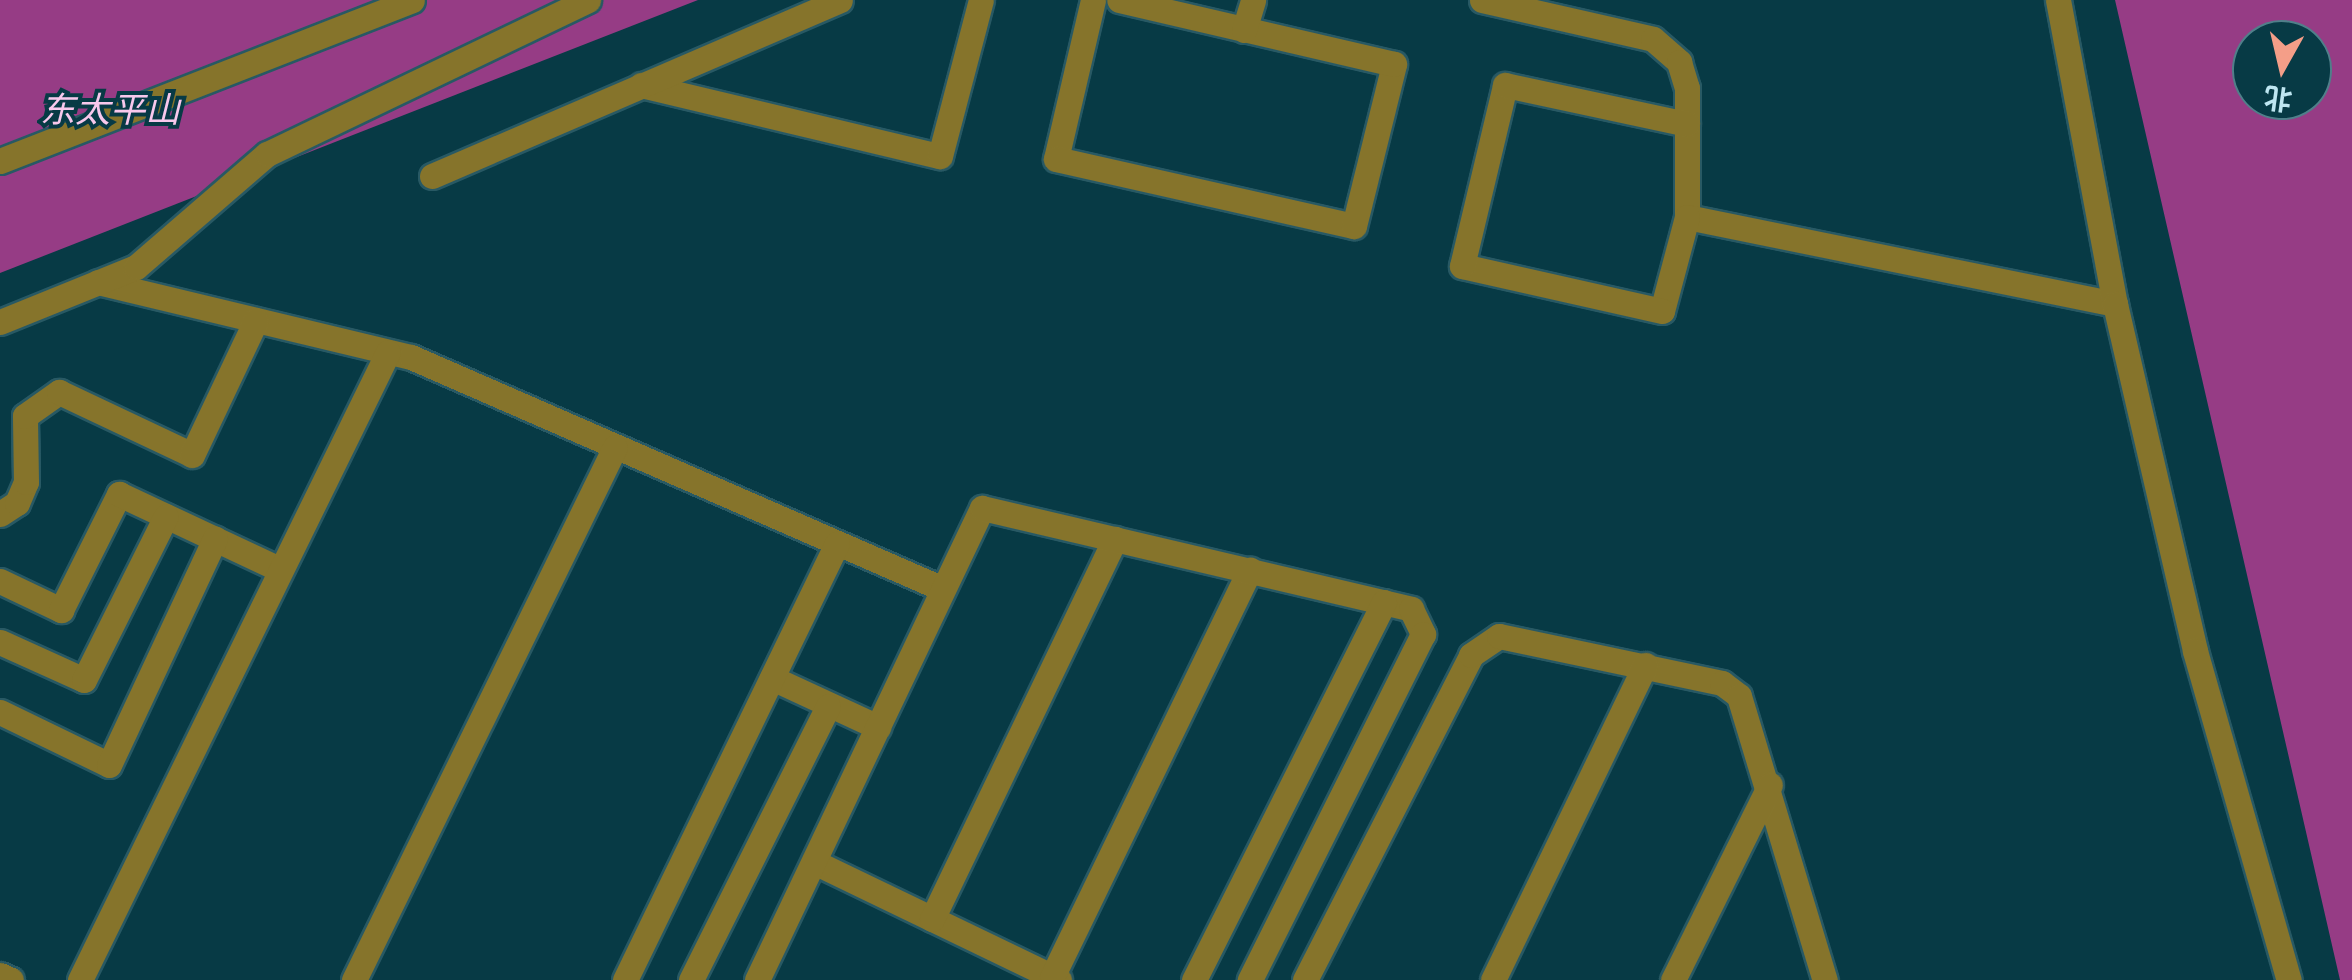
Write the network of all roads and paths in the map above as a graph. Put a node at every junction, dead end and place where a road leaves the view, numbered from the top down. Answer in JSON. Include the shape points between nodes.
{"nodes":[{"id":1,"x":412,"y":0,"type":"edge"},
{"id":2,"x":588,"y":0,"type":"edge"},
{"id":3,"x":840,"y":0,"type":"edge"},
{"id":4,"x":981,"y":0,"type":"edge"},
{"id":5,"x":1094,"y":0,"type":"edge"},
{"id":6,"x":1119,"y":0,"type":"edge"},
{"id":7,"x":1252,"y":0,"type":"edge"},
{"id":8,"x":1482,"y":0,"type":"edge"},
{"id":9,"x":2058,"y":0,"type":"edge"},
{"id":10,"x":1244,"y":30,"type":"junction"},
{"id":11,"x":641,"y":86,"type":"junction"},
{"id":12,"x":1686,"y":124,"type":"junction"},
{"id":13,"x":0,"y":162,"type":"edge"},
{"id":14,"x":432,"y":176,"type":"dead end"},
{"id":15,"x":1686,"y":216,"type":"junction"},
{"id":16,"x":98,"y":282,"type":"junction"},
{"id":17,"x":2114,"y":304,"type":"junction"},
{"id":18,"x":256,"y":320,"type":"junction"},
{"id":19,"x":0,"y":322,"type":"edge"},
{"id":20,"x":388,"y":352,"type":"junction"},
{"id":21,"x":615,"y":447,"type":"junction"},
{"id":22,"x":0,"y":514,"type":"edge"},
{"id":23,"x":166,"y":516,"type":"junction"},
{"id":24,"x":215,"y":538,"type":"junction"},
{"id":25,"x":1115,"y":539,"type":"junction"},
{"id":26,"x":837,"y":544,"type":"junction"},
{"id":27,"x":279,"y":568,"type":"junction"},
{"id":28,"x":1250,"y":570,"type":"junction"},
{"id":29,"x":0,"y":580,"type":"edge"},
{"id":30,"x":943,"y":589,"type":"junction"},
{"id":31,"x":1384,"y":602,"type":"junction"},
{"id":32,"x":0,"y":642,"type":"edge"},
{"id":33,"x":1646,"y":665,"type":"junction"},
{"id":34,"x":772,"y":678,"type":"junction"},
{"id":35,"x":828,"y":706,"type":"junction"},
{"id":36,"x":0,"y":712,"type":"edge"},
{"id":37,"x":878,"y":727,"type":"junction"},
{"id":38,"x":1770,"y":786,"type":"junction"},
{"id":39,"x":814,"y":862,"type":"junction"},
{"id":40,"x":932,"y":918,"type":"junction"},
{"id":41,"x":0,"y":975,"type":"edge"},
{"id":42,"x":1055,"y":978,"type":"edge"},
{"id":43,"x":11,"y":980,"type":"edge"},
{"id":44,"x":80,"y":980,"type":"edge"},
{"id":45,"x":354,"y":980,"type":"edge"},
{"id":46,"x":625,"y":980,"type":"edge"},
{"id":47,"x":691,"y":980,"type":"edge"},
{"id":48,"x":757,"y":980,"type":"edge"},
{"id":49,"x":1194,"y":980,"type":"edge"},
{"id":50,"x":1250,"y":980,"type":"edge"},
{"id":51,"x":1306,"y":980,"type":"edge"},
{"id":52,"x":1492,"y":980,"type":"edge"},
{"id":53,"x":1674,"y":980,"type":"edge"},
{"id":54,"x":1826,"y":980,"type":"edge"},
{"id":55,"x":2289,"y":980,"type":"edge"}],
"edges":[{"from":1,"to":13,"type":"street"},
{"from":2,"to":16,"type":"street","via":[[267,154],[136,267]]},
{"from":3,"to":11,"type":"street"},
{"from":4,"to":11,"type":"street","via":[[940,156]]},
{"from":5,"to":10,"type":"street","via":[[1056,160],[1354,226],[1394,64]]},
{"from":6,"to":10,"type":"street"},
{"from":7,"to":10,"type":"street"},
{"from":8,"to":12,"type":"street","via":[[1653,39],[1679,62]]},
{"from":9,"to":17,"type":"street"},
{"from":11,"to":14,"type":"street"},
{"from":12,"to":15,"type":"street"},
{"from":12,"to":15,"type":"street","via":[[1505,85],[1462,266],[1662,311]]},
{"from":15,"to":17,"type":"street"},
{"from":16,"to":18,"type":"street"},
{"from":16,"to":19,"type":"street"},
{"from":17,"to":55,"type":"street","via":[[2195,651]]},
{"from":18,"to":20,"type":"street"},
{"from":18,"to":22,"type":"street","via":[[192,454],[58,392],[25,416],[26,482],[16,503]]},
{"from":20,"to":21,"type":"street"},
{"from":20,"to":27,"type":"street"},
{"from":21,"to":26,"type":"street"},
{"from":21,"to":45,"type":"street"},
{"from":23,"to":24,"type":"street"},
{"from":23,"to":29,"type":"street","via":[[118,494],[61,610]]},
{"from":23,"to":32,"type":"street","via":[[84,680]]},
{"from":24,"to":27,"type":"street"},
{"from":24,"to":36,"type":"street","via":[[109,766]]},
{"from":25,"to":28,"type":"street"},
{"from":25,"to":30,"type":"street","via":[[982,508]]},
{"from":25,"to":40,"type":"street"},
{"from":26,"to":30,"type":"street"},
{"from":26,"to":34,"type":"street"},
{"from":27,"to":44,"type":"street"},
{"from":28,"to":31,"type":"street"},
{"from":28,"to":42,"type":"street"},
{"from":30,"to":37,"type":"street"},
{"from":31,"to":49,"type":"street"},
{"from":31,"to":50,"type":"street","via":[[1411,609],[1423,634]]},
{"from":33,"to":38,"type":"street","via":[[1722,683],[1739,696]]},
{"from":33,"to":51,"type":"street","via":[[1522,636],[1484,640]]},
{"from":33,"to":52,"type":"street"},
{"from":34,"to":35,"type":"street"},
{"from":34,"to":46,"type":"street"},
{"from":35,"to":37,"type":"street"},
{"from":35,"to":47,"type":"street"},
{"from":37,"to":39,"type":"street"},
{"from":38,"to":53,"type":"street"},
{"from":38,"to":54,"type":"street"},
{"from":39,"to":40,"type":"street"},
{"from":39,"to":48,"type":"street"},
{"from":40,"to":42,"type":"street"},
{"from":41,"to":43,"type":"street"}]}
